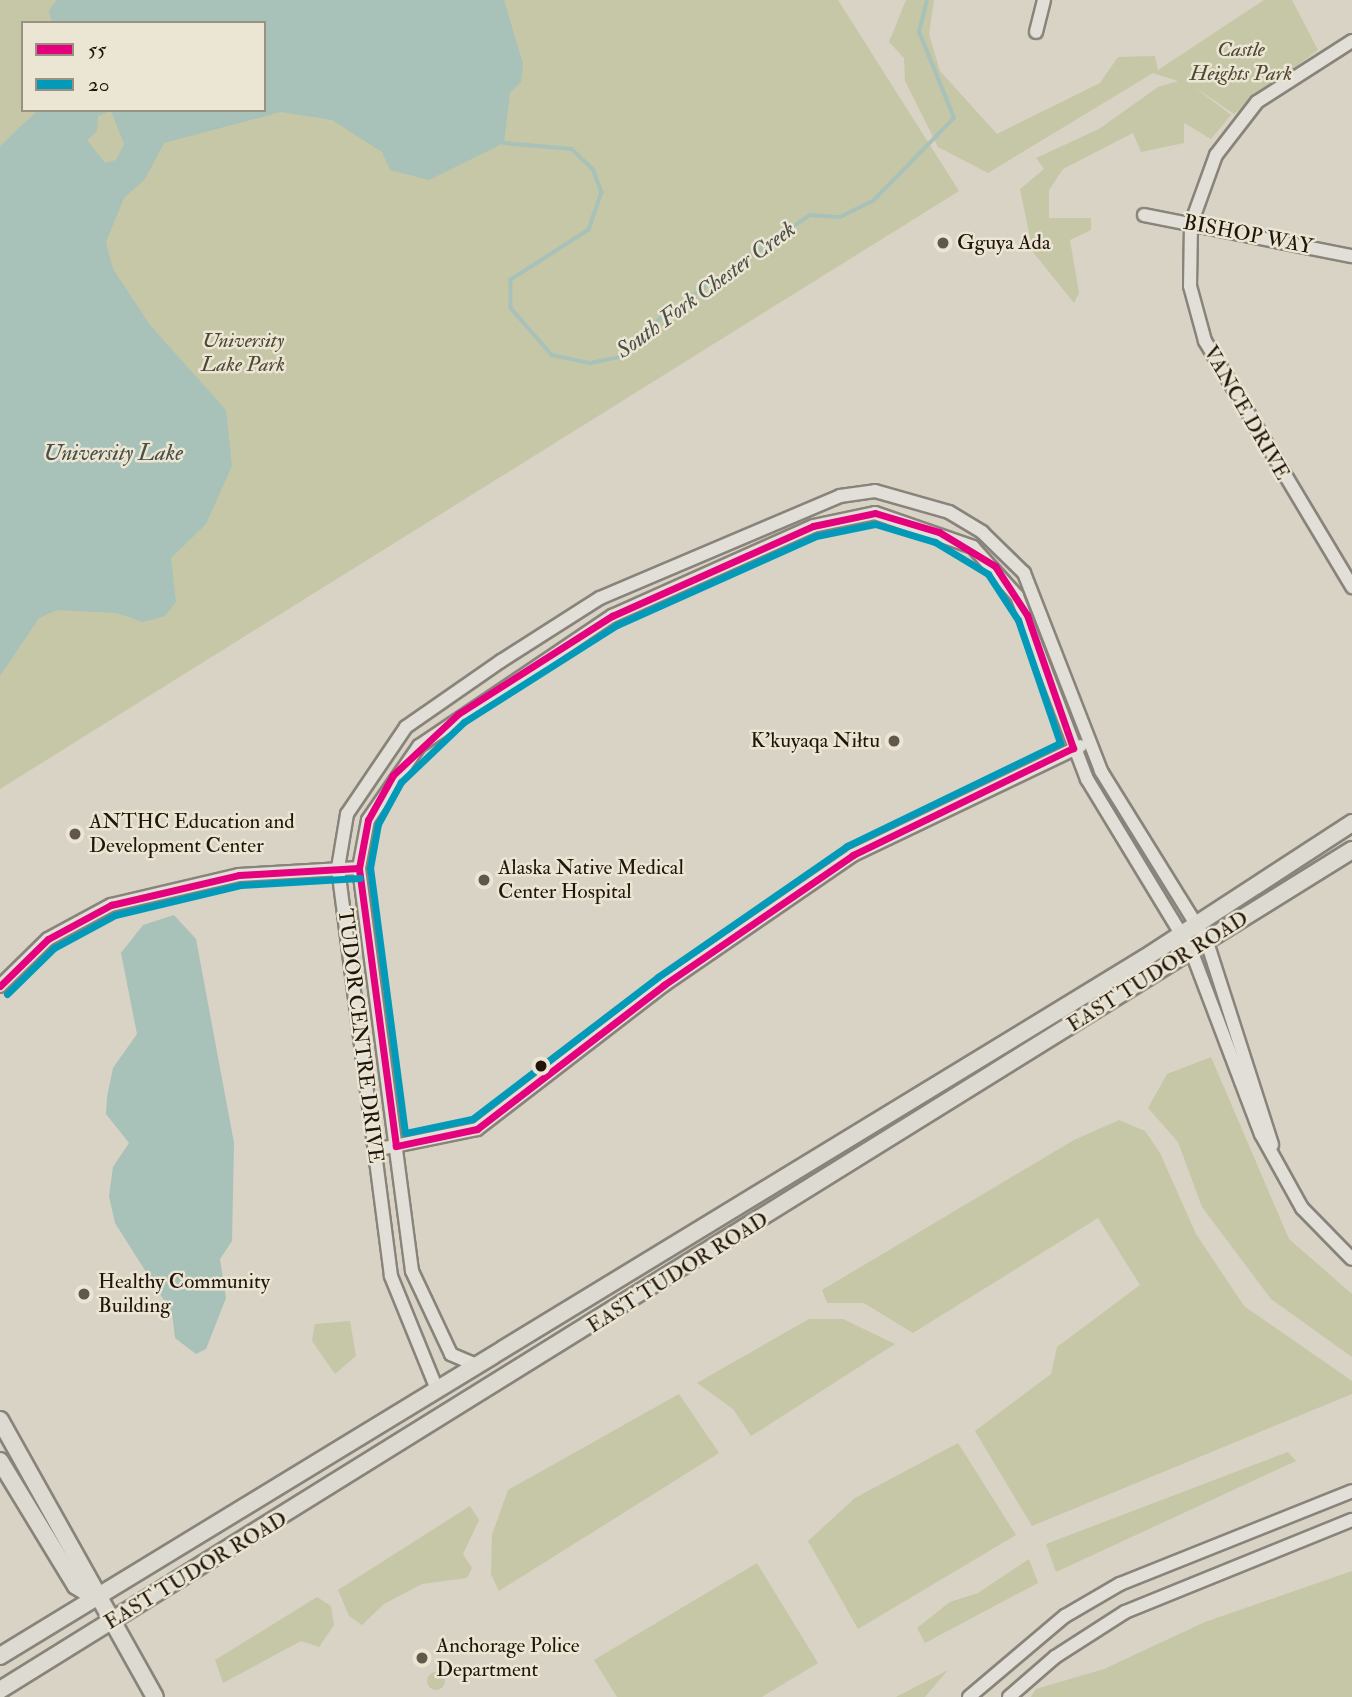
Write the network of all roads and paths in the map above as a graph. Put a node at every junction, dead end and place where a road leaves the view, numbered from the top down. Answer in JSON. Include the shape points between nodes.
{"nodes":[{"id":1,"x":1044,"y":0,"type":"edge"},
{"id":2,"x":1036,"y":32,"type":"dead end"},
{"id":3,"x":1352,"y":41,"type":"edge"},
{"id":4,"x":1144,"y":215,"type":"dead end"},
{"id":5,"x":1191,"y":224,"type":"junction"},
{"id":6,"x":1352,"y":256,"type":"edge"},
{"id":7,"x":1352,"y":587,"type":"edge"},
{"id":8,"x":1088,"y":743,"type":"junction"},
{"id":9,"x":1073,"y":748,"type":"junction"},
{"id":10,"x":1352,"y":823,"type":"edge"},
{"id":11,"x":1352,"y":850,"type":"edge"},
{"id":12,"x":338,"y":868,"type":"junction"},
{"id":13,"x":359,"y":868,"type":"junction"},
{"id":14,"x":1197,"y":920,"type":"junction"},
{"id":15,"x":1181,"y":932,"type":"junction"},
{"id":16,"x":1207,"y":942,"type":"junction"},
{"id":17,"x":1191,"y":950,"type":"junction"},
{"id":18,"x":0,"y":986,"type":"edge"},
{"id":19,"x":396,"y":1146,"type":"junction"},
{"id":20,"x":1272,"y":1147,"type":"junction"},
{"id":21,"x":375,"y":1150,"type":"junction"},
{"id":22,"x":1352,"y":1259,"type":"edge"},
{"id":23,"x":474,"y":1364,"type":"junction"},
{"id":24,"x":436,"y":1387,"type":"junction"},
{"id":25,"x":0,"y":1420,"type":"edge"},
{"id":26,"x":0,"y":1461,"type":"edge"},
{"id":27,"x":1352,"y":1491,"type":"edge"},
{"id":28,"x":1352,"y":1520,"type":"edge"},
{"id":29,"x":94,"y":1597,"type":"junction"},
{"id":30,"x":109,"y":1623,"type":"junction"},
{"id":31,"x":0,"y":1656,"type":"edge"},
{"id":32,"x":0,"y":1690,"type":"edge"},
{"id":33,"x":155,"y":1697,"type":"edge"},
{"id":34,"x":969,"y":1697,"type":"edge"},
{"id":35,"x":1009,"y":1697,"type":"edge"}],
"edges":[{"from":1,"to":2,"type":"street"},
{"from":3,"to":5,"type":"street","name":"VANCE DRIVE","via":[[1240,119],[1216,155]]},
{"from":4,"to":5,"type":"street","name":"BISHOP WAY"},
{"from":5,"to":6,"type":"street","name":"BISHOP WAY"},
{"from":5,"to":7,"type":"street","name":"VANCE DRIVE","via":[[1191,286],[1205,341]]},
{"from":8,"to":9,"type":"street"},
{"from":8,"to":12,"type":"street","name":"TUDOR CENTRE DRIVE","via":[[1033,589],[1010,556],[949,512],[908,497],[875,491],[840,496],[600,598],[445,697],[406,727],[360,787],[348,814]]},
{"from":8,"to":14,"type":"street","name":"TUDOR CENTRE DRIVE"},
{"from":9,"to":13,"type":"street","name":"TUDOR CENTRE DRIVE","via":[[1027,615],[995,566],[973,547],[902,518],[844,517],[612,616],[458,715],[394,775],[368,820]]},
{"from":9,"to":15,"type":"street","name":"TUDOR CENTRE DRIVE"},
{"from":9,"to":19,"type":"street","via":[[853,855],[664,985],[477,1129]]},
{"from":10,"to":14,"type":"main road","name":"EAST TUDOR ROAD"},
{"from":11,"to":16,"type":"main road","name":"EAST TUDOR ROAD"},
{"from":12,"to":13,"type":"street"},
{"from":12,"to":18,"type":"street","via":[[239,876],[111,905],[48,939]]},
{"from":12,"to":21,"type":"street","name":"TUDOR CENTRE DRIVE"},
{"from":13,"to":19,"type":"street","name":"TUDOR CENTRE DRIVE"},
{"from":14,"to":15,"type":"main road","name":"EAST TUDOR ROAD"},
{"from":14,"to":16,"type":"street","name":"TUDOR CENTRE DRIVE"},
{"from":15,"to":17,"type":"street","name":"TUDOR CENTRE DRIVE"},
{"from":15,"to":23,"type":"main road","name":"EAST TUDOR ROAD"},
{"from":16,"to":17,"type":"main road","name":"EAST TUDOR ROAD"},
{"from":16,"to":20,"type":"street","name":"TUDOR CENTRE DRIVE"},
{"from":17,"to":20,"type":"street","name":"TUDOR CENTRE DRIVE","via":[[1261,1134]]},
{"from":17,"to":30,"type":"main road","name":"EAST TUDOR ROAD"},
{"from":19,"to":21,"type":"street"},
{"from":19,"to":23,"type":"street","name":"TUDOR CENTRE DRIVE","via":[[422,1303],[451,1354]]},
{"from":20,"to":22,"type":"street","name":"TUDOR CENTRE DRIVE","via":[[1303,1208]]},
{"from":21,"to":24,"type":"street","name":"TUDOR CENTRE DRIVE","via":[[391,1276]]},
{"from":23,"to":24,"type":"main road","name":"EAST TUDOR ROAD"},
{"from":24,"to":29,"type":"main road","name":"EAST TUDOR ROAD"},
{"from":25,"to":29,"type":"main road","via":[[91,1575]]},
{"from":26,"to":29,"type":"main road","via":[[76,1586]]},
{"from":27,"to":34,"type":"street","via":[[1120,1584],[1065,1616]]},
{"from":28,"to":35,"type":"street","via":[[1125,1612],[1055,1657]]},
{"from":29,"to":30,"type":"main road"},
{"from":29,"to":31,"type":"main road","name":"EAST TUDOR ROAD"},
{"from":30,"to":32,"type":"main road","name":"EAST TUDOR ROAD"},
{"from":30,"to":33,"type":"main road"}]}
